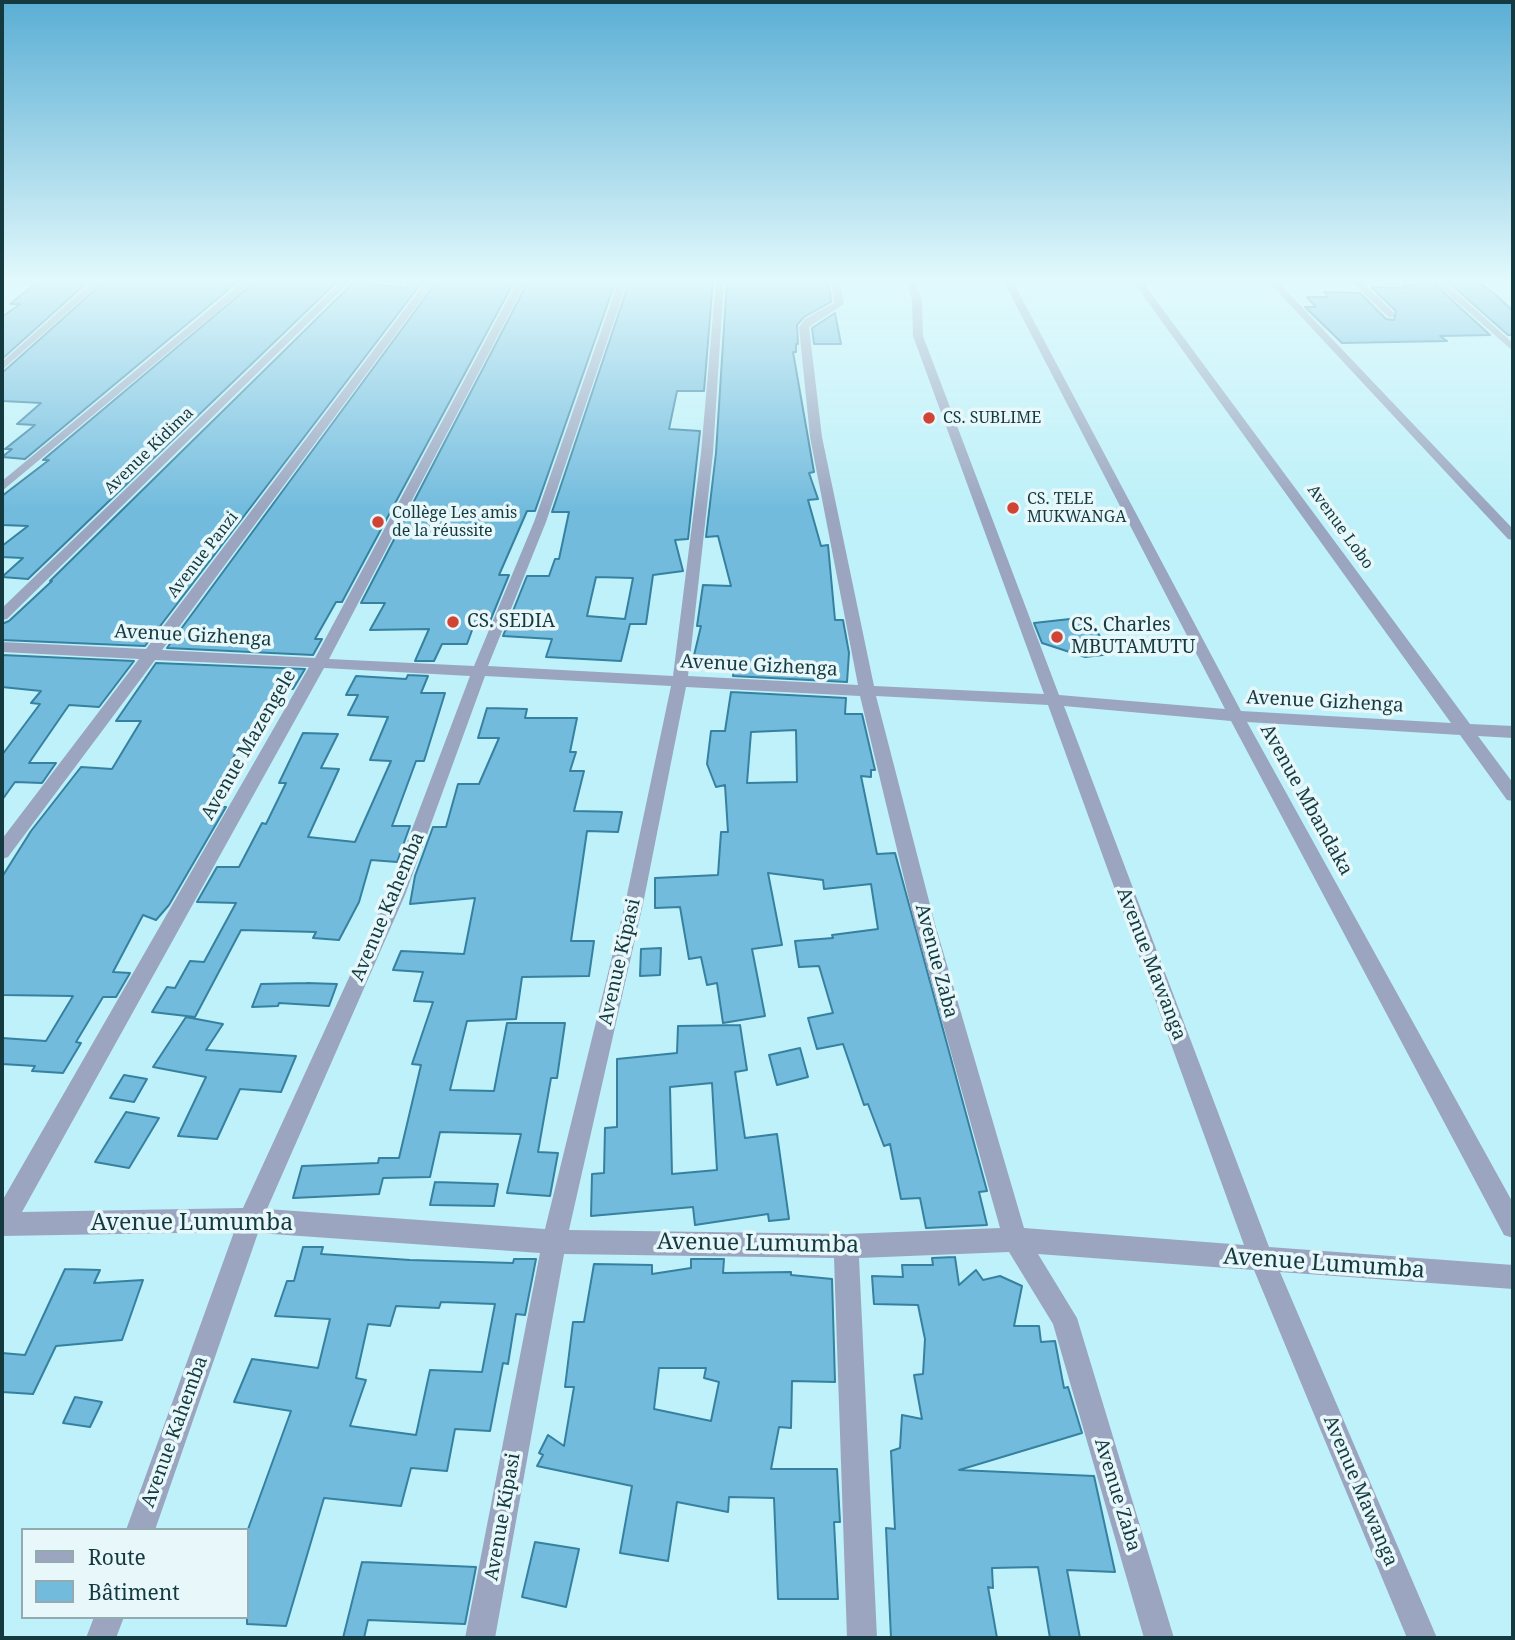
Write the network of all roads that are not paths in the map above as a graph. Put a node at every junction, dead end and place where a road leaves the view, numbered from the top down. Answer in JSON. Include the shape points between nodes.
{"nodes":[{"id":1,"x":160,"y":357,"type":"edge"},
{"id":2,"x":270,"y":357,"type":"edge"},
{"id":3,"x":375,"y":357,"type":"edge"},
{"id":4,"x":483,"y":357,"type":"edge"},
{"id":5,"x":598,"y":357,"type":"edge"},
{"id":6,"x":714,"y":357,"type":"edge"},
{"id":7,"x":807,"y":357,"type":"edge"},
{"id":8,"x":926,"y":357,"type":"edge"},
{"id":9,"x":1047,"y":357,"type":"edge"},
{"id":10,"x":1192,"y":357,"type":"edge"},
{"id":11,"x":1343,"y":357,"type":"edge"},
{"id":12,"x":2,"y":487,"type":"edge"},
{"id":13,"x":1513,"y":536,"type":"edge"},
{"id":14,"x":2,"y":616,"type":"edge"},
{"id":15,"x":2,"y":647,"type":"edge"},
{"id":16,"x":150,"y":653,"type":"junction"},
{"id":17,"x":320,"y":662,"type":"junction"},
{"id":18,"x":479,"y":671,"type":"junction"},
{"id":19,"x":680,"y":681,"type":"junction"},
{"id":20,"x":867,"y":691,"type":"junction"},
{"id":21,"x":1052,"y":700,"type":"junction"},
{"id":22,"x":1236,"y":716,"type":"junction"},
{"id":23,"x":1468,"y":730,"type":"junction"},
{"id":24,"x":1513,"y":732,"type":"edge"},
{"id":25,"x":1513,"y":795,"type":"edge"},
{"id":26,"x":2,"y":852,"type":"edge"},
{"id":27,"x":250,"y":1220,"type":"junction"},
{"id":28,"x":2,"y":1224,"type":"edge"},
{"id":29,"x":1513,"y":1226,"type":"edge"},
{"id":30,"x":1015,"y":1240,"type":"junction"},
{"id":31,"x":554,"y":1242,"type":"junction"},
{"id":32,"x":846,"y":1246,"type":"junction"},
{"id":33,"x":1262,"y":1260,"type":"junction"},
{"id":34,"x":1513,"y":1277,"type":"edge"},
{"id":35,"x":141,"y":1528,"type":"edge"},
{"id":36,"x":108,"y":1619,"type":"edge"},
{"id":37,"x":101,"y":1638,"type":"edge"},
{"id":38,"x":480,"y":1638,"type":"edge"},
{"id":39,"x":862,"y":1638,"type":"edge"},
{"id":40,"x":1159,"y":1638,"type":"edge"},
{"id":41,"x":1422,"y":1638,"type":"edge"}],
"edges":[{"from":1,"to":12,"type":"street"},
{"from":2,"to":14,"type":"street","name":"Avenue Kidima"},
{"from":3,"to":16,"type":"street","name":"Avenue Panzi"},
{"from":4,"to":17,"type":"street","name":"Avenue Mazengele"},
{"from":5,"to":18,"type":"street","name":"Avenue Kahemba","via":[[540,522]]},
{"from":6,"to":19,"type":"street","name":"Avenue Kipasi"},
{"from":7,"to":20,"type":"street","name":"Avenue Zaba","via":[[816,436]]},
{"from":8,"to":21,"type":"street","name":"Avenue Mawanga"},
{"from":9,"to":22,"type":"street","name":"Avenue Mbandaka"},
{"from":10,"to":23,"type":"street","name":"Avenue Lobo"},
{"from":11,"to":13,"type":"street"},
{"from":15,"to":16,"type":"street","name":"Avenue Gizhenga"},
{"from":16,"to":17,"type":"street","name":"Avenue Gizhenga"},
{"from":16,"to":26,"type":"street","name":"Avenue Panzi"},
{"from":17,"to":18,"type":"street","name":"Avenue Gizhenga"},
{"from":17,"to":28,"type":"street","name":"Avenue Mazengele"},
{"from":18,"to":19,"type":"street","name":"Avenue Gizhenga"},
{"from":18,"to":27,"type":"street","name":"Avenue Kahemba","via":[[396,895]]},
{"from":19,"to":20,"type":"street","name":"Avenue Gizhenga"},
{"from":19,"to":31,"type":"street","name":"Avenue Kipasi","via":[[634,904]]},
{"from":20,"to":21,"type":"street","name":"Avenue Gizhenga"},
{"from":20,"to":30,"type":"street","name":"Avenue Zaba","via":[[925,924]]},
{"from":21,"to":22,"type":"street","name":"Avenue Gizhenga"},
{"from":21,"to":33,"type":"street","name":"Avenue Mawanga"},
{"from":22,"to":23,"type":"street","name":"Avenue Gizhenga"},
{"from":22,"to":29,"type":"street","name":"Avenue Mbandaka"},
{"from":23,"to":24,"type":"street","name":"Avenue Gizhenga"},
{"from":23,"to":25,"type":"street","name":"Avenue Lobo"},
{"from":27,"to":28,"type":"street","name":"Avenue Lumumba"},
{"from":27,"to":31,"type":"street","name":"Avenue Lumumba"},
{"from":27,"to":35,"type":"street","name":"Avenue Kahemba"},
{"from":30,"to":32,"type":"street","name":"Avenue Lumumba"},
{"from":30,"to":33,"type":"street","name":"Avenue Lumumba"},
{"from":30,"to":40,"type":"street","name":"Avenue Zaba","via":[[1064,1318]]},
{"from":31,"to":32,"type":"street","name":"Avenue Lumumba"},
{"from":31,"to":38,"type":"street","name":"Avenue Kipasi"},
{"from":32,"to":39,"type":"street"},
{"from":33,"to":34,"type":"street","name":"Avenue Lumumba"},
{"from":33,"to":41,"type":"street","name":"Avenue Mawanga"},
{"from":36,"to":37,"type":"street"}]}
